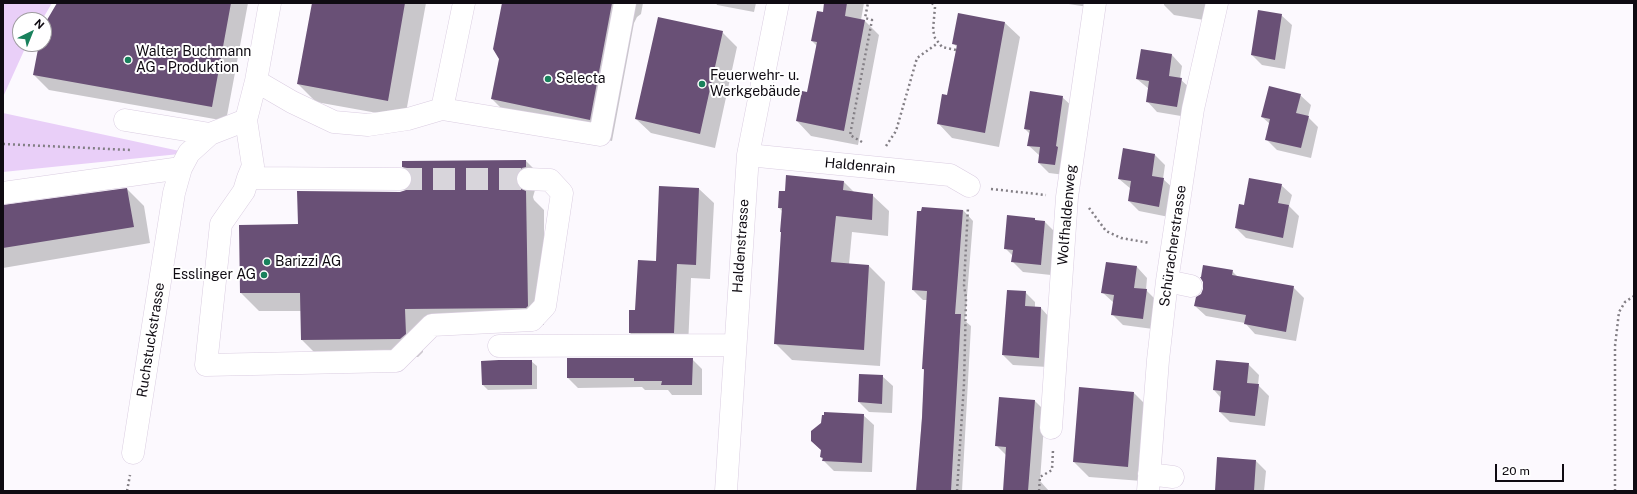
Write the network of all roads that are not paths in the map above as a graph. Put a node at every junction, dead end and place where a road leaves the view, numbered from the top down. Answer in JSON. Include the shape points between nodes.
{"nodes":[{"id":1,"x":270,"y":3,"type":"edge"},
{"id":2,"x":464,"y":3,"type":"edge"},
{"id":3,"x":625,"y":3,"type":"edge"},
{"id":4,"x":778,"y":3,"type":"edge"},
{"id":5,"x":1096,"y":3,"type":"edge"},
{"id":6,"x":1217,"y":3,"type":"edge"},
{"id":7,"x":256,"y":81,"type":"junction"},
{"id":8,"x":442,"y":109,"type":"junction"},
{"id":9,"x":125,"y":120,"type":"dead end"},
{"id":10,"x":246,"y":120,"type":"junction"},
{"id":11,"x":210,"y":134,"type":"junction"},
{"id":12,"x":390,"y":134,"type":"dead end"},
{"id":13,"x":748,"y":155,"type":"junction"},
{"id":14,"x":181,"y":168,"type":"junction"},
{"id":15,"x":248,"y":178,"type":"junction"},
{"id":16,"x":400,"y":179,"type":"tunnel mouth"},
{"id":17,"x":528,"y":179,"type":"tunnel mouth"},
{"id":18,"x":969,"y":186,"type":"road end"},
{"id":19,"x":3,"y":193,"type":"edge"},
{"id":20,"x":1167,"y":281,"type":"junction"},
{"id":21,"x":1191,"y":286,"type":"dead end"},
{"id":22,"x":735,"y":345,"type":"junction"},
{"id":23,"x":498,"y":346,"type":"dead end"},
{"id":24,"x":1051,"y":428,"type":"dead end"},
{"id":25,"x":133,"y":453,"type":"dead end"},
{"id":26,"x":1173,"y":477,"type":"dead end"},
{"id":27,"x":1148,"y":483,"type":"edge"},
{"id":28,"x":726,"y":491,"type":"edge"}],
"edges":[{"from":1,"to":7,"type":"street"},
{"from":2,"to":8,"type":"street"},
{"from":3,"to":8,"type":"street","via":[[600,135]]},
{"from":4,"to":13,"type":"street","name":"Haldenstrasse"},
{"from":5,"to":24,"type":"street","name":"Wolfhaldenweg","via":[[1067,197]]},
{"from":6,"to":20,"type":"street","name":"Schüracherstrasse","via":[[1193,109]]},
{"from":7,"to":8,"type":"street","via":[[334,122],[368,125],[408,119]]},
{"from":7,"to":10,"type":"street"},
{"from":7,"to":12,"type":"street","via":[[282,110],[304,122],[352,134]]},
{"from":9,"to":11,"type":"street"},
{"from":10,"to":11,"type":"street","name":"Ruchstuckstrasse"},
{"from":10,"to":15,"type":"street","via":[[253,166]]},
{"from":11,"to":14,"type":"street","name":"Ruchstuckstrasse","via":[[189,153]]},
{"from":13,"to":18,"type":"street","name":"Haldenrain","via":[[950,175]]},
{"from":13,"to":22,"type":"street","name":"Haldenstrasse"},
{"from":14,"to":19,"type":"street"},
{"from":14,"to":25,"type":"street","name":"Ruchstuckstrasse","via":[[174,193]]},
{"from":15,"to":16,"type":"street"},
{"from":15,"to":17,"type":"street","via":[[244,191],[221,224],[206,365],[396,361],[432,325],[532,320],[545,306],[562,193],[550,180]]},
{"from":20,"to":21,"type":"street"},
{"from":20,"to":27,"type":"street","name":"Schüracherstrasse"},
{"from":22,"to":23,"type":"street"},
{"from":22,"to":28,"type":"street","name":"Haldenstrasse"},
{"from":26,"to":27,"type":"street"}]}
